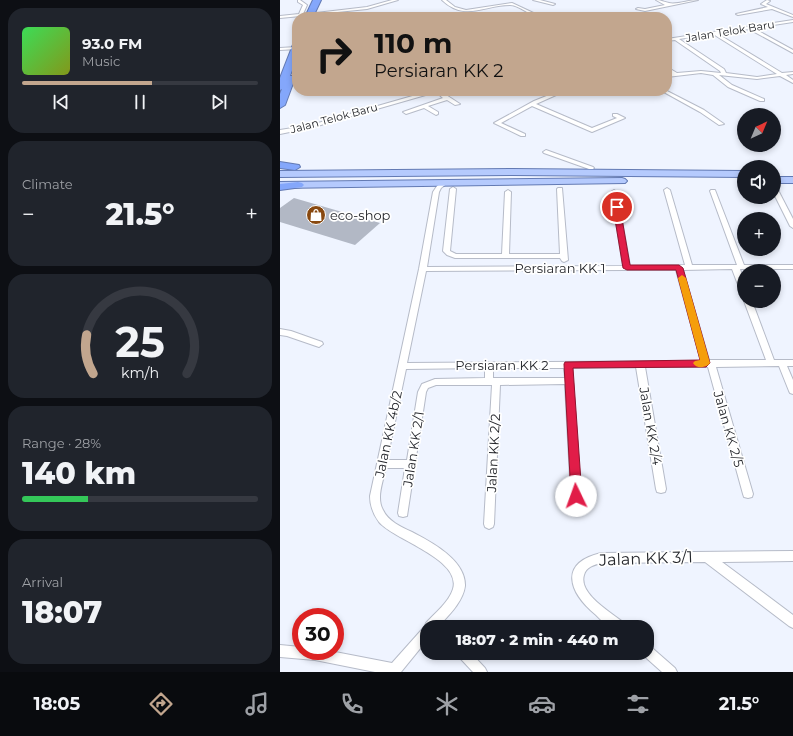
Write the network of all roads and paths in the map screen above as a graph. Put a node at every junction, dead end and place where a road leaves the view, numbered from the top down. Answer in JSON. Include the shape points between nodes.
{"nodes":[{"id":1,"x":317,"y":0,"type":"edge"},
{"id":2,"x":323,"y":0,"type":"edge"},
{"id":3,"x":396,"y":0,"type":"edge"},
{"id":4,"x":444,"y":0,"type":"edge"},
{"id":5,"x":535,"y":0,"type":"edge"},
{"id":6,"x":658,"y":0,"type":"edge"},
{"id":7,"x":696,"y":0,"type":"edge"},
{"id":8,"x":299,"y":1,"type":"edge"},
{"id":9,"x":768,"y":1,"type":"edge"},
{"id":10,"x":553,"y":4,"type":"dead end"},
{"id":11,"x":669,"y":5,"type":"junction"},
{"id":12,"x":771,"y":8,"type":"junction"},
{"id":13,"x":638,"y":9,"type":"dead end"},
{"id":14,"x":302,"y":12,"type":"edge"},
{"id":15,"x":315,"y":12,"type":"edge"},
{"id":16,"x":316,"y":12,"type":"edge"},
{"id":17,"x":337,"y":12,"type":"edge"},
{"id":18,"x":529,"y":12,"type":"edge"},
{"id":19,"x":738,"y":14,"type":"dead end"},
{"id":20,"x":292,"y":16,"type":"edge"},
{"id":21,"x":793,"y":16,"type":"edge"},
{"id":22,"x":280,"y":17,"type":"edge"},
{"id":23,"x":793,"y":21,"type":"edge"},
{"id":24,"x":750,"y":28,"type":"junction"},
{"id":25,"x":714,"y":33,"type":"junction"},
{"id":26,"x":672,"y":39,"type":"edge"},
{"id":27,"x":676,"y":39,"type":"junction"},
{"id":28,"x":292,"y":46,"type":"edge"},
{"id":29,"x":280,"y":49,"type":"edge"},
{"id":30,"x":793,"y":52,"type":"edge"},
{"id":31,"x":292,"y":59,"type":"edge"},
{"id":32,"x":672,"y":72,"type":"edge"},
{"id":33,"x":714,"y":73,"type":"junction"},
{"id":34,"x":793,"y":73,"type":"edge"},
{"id":35,"x":675,"y":74,"type":"junction"},
{"id":36,"x":724,"y":74,"type":"junction"},
{"id":37,"x":672,"y":75,"type":"edge"},
{"id":38,"x":781,"y":75,"type":"junction"},
{"id":39,"x":292,"y":77,"type":"edge"},
{"id":40,"x":793,"y":82,"type":"edge"},
{"id":41,"x":280,"y":87,"type":"edge"},
{"id":42,"x":672,"y":95,"type":"edge"},
{"id":43,"x":417,"y":96,"type":"edge"},
{"id":44,"x":444,"y":96,"type":"edge"},
{"id":45,"x":551,"y":96,"type":"edge"},
{"id":46,"x":447,"y":98,"type":"junction"},
{"id":47,"x":762,"y":100,"type":"dead end"},
{"id":48,"x":458,"y":104,"type":"dead end"},
{"id":49,"x":532,"y":104,"type":"junction"},
{"id":50,"x":280,"y":105,"type":"edge"},
{"id":51,"x":424,"y":106,"type":"junction"},
{"id":52,"x":406,"y":112,"type":"dead end"},
{"id":53,"x":436,"y":113,"type":"dead end"},
{"id":54,"x":615,"y":115,"type":"dead end"},
{"id":55,"x":721,"y":124,"type":"dead end"},
{"id":56,"x":280,"y":132,"type":"edge"},
{"id":57,"x":523,"y":135,"type":"dead end"},
{"id":58,"x":546,"y":152,"type":"dead end"},
{"id":59,"x":280,"y":164,"type":"edge"},
{"id":60,"x":280,"y":168,"type":"edge"},
{"id":61,"x":295,"y":168,"type":"junction"},
{"id":62,"x":591,"y":168,"type":"junction"},
{"id":63,"x":280,"y":174,"type":"edge"},
{"id":64,"x":737,"y":174,"type":"edge"},
{"id":65,"x":513,"y":175,"type":"junction"},
{"id":66,"x":698,"y":176,"type":"junction"},
{"id":67,"x":737,"y":179,"type":"edge"},
{"id":68,"x":280,"y":180,"type":"edge"},
{"id":69,"x":424,"y":184,"type":"junction"},
{"id":70,"x":298,"y":185,"type":"joint"},
{"id":71,"x":280,"y":186,"type":"edge"},
{"id":72,"x":449,"y":186,"type":"junction"},
{"id":73,"x":560,"y":189,"type":"dead end"},
{"id":74,"x":667,"y":190,"type":"dead end"},
{"id":75,"x":713,"y":191,"type":"dead end"},
{"id":76,"x":436,"y":192,"type":"junction"},
{"id":77,"x":508,"y":192,"type":"dead end"},
{"id":78,"x":614,"y":192,"type":"dead end"},
{"id":79,"x":781,"y":201,"type":"edge"},
{"id":80,"x":793,"y":226,"type":"edge"},
{"id":81,"x":505,"y":256,"type":"junction"},
{"id":82,"x":564,"y":256,"type":"junction"},
{"id":83,"x":737,"y":264,"type":"edge"},
{"id":84,"x":737,"y":267,"type":"edge"},
{"id":85,"x":781,"y":267,"type":"edge"},
{"id":86,"x":793,"y":267,"type":"edge"},
{"id":87,"x":565,"y":268,"type":"junction"},
{"id":88,"x":627,"y":268,"type":"junction"},
{"id":89,"x":679,"y":268,"type":"junction"},
{"id":90,"x":689,"y":268,"type":"junction"},
{"id":91,"x":423,"y":269,"type":"junction"},
{"id":92,"x":751,"y":308,"type":"edge"},
{"id":93,"x":280,"y":332,"type":"edge"},
{"id":94,"x":319,"y":344,"type":"dead end"},
{"id":95,"x":708,"y":363,"type":"junction"},
{"id":96,"x":771,"y":363,"type":"junction"},
{"id":97,"x":782,"y":363,"type":"junction"},
{"id":98,"x":793,"y":363,"type":"edge"},
{"id":99,"x":568,"y":364,"type":"junction"},
{"id":100,"x":640,"y":364,"type":"junction"},
{"id":101,"x":489,"y":365,"type":"junction"},
{"id":102,"x":403,"y":366,"type":"junction"},
{"id":103,"x":569,"y":381,"type":"junction"},
{"id":104,"x":493,"y":382,"type":"junction"},
{"id":105,"x":793,"y":391,"type":"edge"},
{"id":106,"x":382,"y":464,"type":"junction"},
{"id":107,"x":410,"y":464,"type":"junction"},
{"id":108,"x":661,"y":488,"type":"dead end"},
{"id":109,"x":748,"y":494,"type":"dead end"},
{"id":110,"x":576,"y":496,"type":"dead end"},
{"id":111,"x":403,"y":513,"type":"dead end"},
{"id":112,"x":490,"y":524,"type":"dead end"},
{"id":113,"x":793,"y":556,"type":"edge"},
{"id":114,"x":708,"y":557,"type":"junction"},
{"id":115,"x":437,"y":620,"type":"edge"},
{"id":116,"x":612,"y":620,"type":"edge"},
{"id":117,"x":793,"y":622,"type":"edge"},
{"id":118,"x":420,"y":641,"type":"edge"},
{"id":119,"x":280,"y":651,"type":"edge"},
{"id":120,"x":654,"y":657,"type":"edge"},
{"id":121,"x":470,"y":660,"type":"edge"},
{"id":122,"x":394,"y":671,"type":"edge"},
{"id":123,"x":481,"y":672,"type":"edge"},
{"id":124,"x":671,"y":672,"type":"edge"}],
"edges":[{"from":1,"to":15,"type":"highway"},
{"from":2,"to":16,"type":"highway"},
{"from":3,"to":17,"type":"street","via":[[367,8]]},
{"from":4,"to":18,"type":"street","via":[[454,8],[466,11],[511,4]]},
{"from":5,"to":10,"type":"street"},
{"from":6,"to":11,"type":"street"},
{"from":7,"to":11,"type":"street"},
{"from":8,"to":14,"type":"street","via":[[305,5]]},
{"from":9,"to":12,"type":"street","via":[[763,4]]},
{"from":11,"to":13,"type":"street"},
{"from":12,"to":19,"type":"street"},
{"from":12,"to":21,"type":"street"},
{"from":20,"to":22,"type":"street"},
{"from":23,"to":24,"type":"street","name":"Jalan Telok Baru"},
{"from":24,"to":25,"type":"street","name":"Jalan Telok Baru"},
{"from":24,"to":30,"type":"street"},
{"from":25,"to":27,"type":"street","name":"Jalan Telok Baru"},
{"from":25,"to":38,"type":"street"},
{"from":26,"to":27,"type":"street","name":"Jalan Telok Baru"},
{"from":27,"to":36,"type":"street","via":[[722,70]]},
{"from":28,"to":29,"type":"street"},
{"from":31,"to":41,"type":"highway"},
{"from":32,"to":35,"type":"street"},
{"from":33,"to":35,"type":"street"},
{"from":33,"to":36,"type":"street"},
{"from":33,"to":47,"type":"street","via":[[747,95]]},
{"from":34,"to":38,"type":"street"},
{"from":35,"to":37,"type":"street"},
{"from":36,"to":38,"type":"street","via":[[757,78]]},
{"from":38,"to":40,"type":"street"},
{"from":39,"to":50,"type":"highway"},
{"from":42,"to":55,"type":"street"},
{"from":43,"to":56,"type":"street","name":"Jalan Telok Baru","via":[[312,126]]},
{"from":44,"to":46,"type":"street"},
{"from":45,"to":49,"type":"street"},
{"from":46,"to":48,"type":"street"},
{"from":46,"to":51,"type":"street"},
{"from":49,"to":54,"type":"street","via":[[592,130],[622,118]]},
{"from":49,"to":57,"type":"street","via":[[497,123]]},
{"from":51,"to":52,"type":"street"},
{"from":51,"to":53,"type":"street"},
{"from":58,"to":62,"type":"street"},
{"from":59,"to":61,"type":"highway"},
{"from":60,"to":61,"type":"main road"},
{"from":61,"to":62,"type":"main road"},
{"from":62,"to":66,"type":"main road","via":[[636,169]]},
{"from":63,"to":65,"type":"main road"},
{"from":64,"to":66,"type":"main road"},
{"from":65,"to":66,"type":"main road"},
{"from":65,"to":68,"type":"main road"},
{"from":66,"to":67,"type":"main road"},
{"from":66,"to":72,"type":"main road"},
{"from":69,"to":70,"type":"main road"},
{"from":69,"to":72,"type":"main road"},
{"from":69,"to":76,"type":"street"},
{"from":70,"to":71,"type":"highway"},
{"from":72,"to":76,"type":"street","via":[[439,187]]},
{"from":72,"to":81,"type":"street","via":[[446,251],[449,254]]},
{"from":73,"to":82,"type":"street"},
{"from":74,"to":90,"type":"street"},
{"from":75,"to":83,"type":"street"},
{"from":76,"to":91,"type":"street","name":"Jalan KK 4b/2"},
{"from":77,"to":81,"type":"street"},
{"from":78,"to":88,"type":"street"},
{"from":79,"to":80,"type":"street"},
{"from":81,"to":82,"type":"street"},
{"from":82,"to":87,"type":"street"},
{"from":84,"to":90,"type":"street","name":"Persiaran KK 1"},
{"from":85,"to":86,"type":"street","name":"Persiaran KK 1"},
{"from":87,"to":88,"type":"street","name":"Persiaran KK 1"},
{"from":87,"to":91,"type":"street","name":"Persiaran KK 1"},
{"from":88,"to":89,"type":"street","name":"Persiaran KK 1"},
{"from":89,"to":90,"type":"street","name":"Persiaran KK 1"},
{"from":89,"to":95,"type":"street","name":"Jalan KK 2/5"},
{"from":91,"to":102,"type":"street","name":"Jalan KK 4b/2"},
{"from":92,"to":96,"type":"street"},
{"from":93,"to":94,"type":"street"},
{"from":95,"to":96,"type":"street","name":"Persiaran KK 2"},
{"from":95,"to":100,"type":"street","name":"Persiaran KK 2"},
{"from":95,"to":109,"type":"street","name":"Jalan KK 2/5"},
{"from":96,"to":97,"type":"street","name":"Persiaran KK 2"},
{"from":97,"to":98,"type":"street","name":"Persiaran KK 2"},
{"from":97,"to":105,"type":"street"},
{"from":99,"to":100,"type":"street","name":"Persiaran KK 2"},
{"from":99,"to":101,"type":"street","name":"Persiaran KK 2"},
{"from":99,"to":103,"type":"street"},
{"from":100,"to":108,"type":"street","name":"Jalan KK 2/4"},
{"from":101,"to":102,"type":"street","name":"Persiaran KK 2"},
{"from":101,"to":104,"type":"street","name":"Jalan KK 2/2"},
{"from":102,"to":106,"type":"street","name":"Jalan KK 4b/2"},
{"from":103,"to":104,"type":"street"},
{"from":103,"to":110,"type":"street"},
{"from":104,"to":107,"type":"street","name":"Jalan KK 2/1","via":[[434,382],[425,386]]},
{"from":104,"to":112,"type":"street","name":"Jalan KK 2/2"},
{"from":106,"to":107,"type":"street"},
{"from":106,"to":115,"type":"street","name":"Jalan KK 4b/2","via":[[375,504],[384,521],[444,557],[459,575],[459,586],[454,598]]},
{"from":107,"to":111,"type":"street","name":"Jalan KK 2/1"},
{"from":113,"to":114,"type":"street","name":"Jalan KK 3/1"},
{"from":114,"to":116,"type":"street","name":"Jalan KK 3/1","via":[[601,558],[583,565],[576,582],[579,590]]},
{"from":114,"to":117,"type":"street"},
{"from":118,"to":122,"type":"street","name":"Jalan KK 4b/2"},
{"from":119,"to":122,"type":"street","via":[[314,654]]},
{"from":120,"to":124,"type":"street"},
{"from":121,"to":123,"type":"street"}]}
